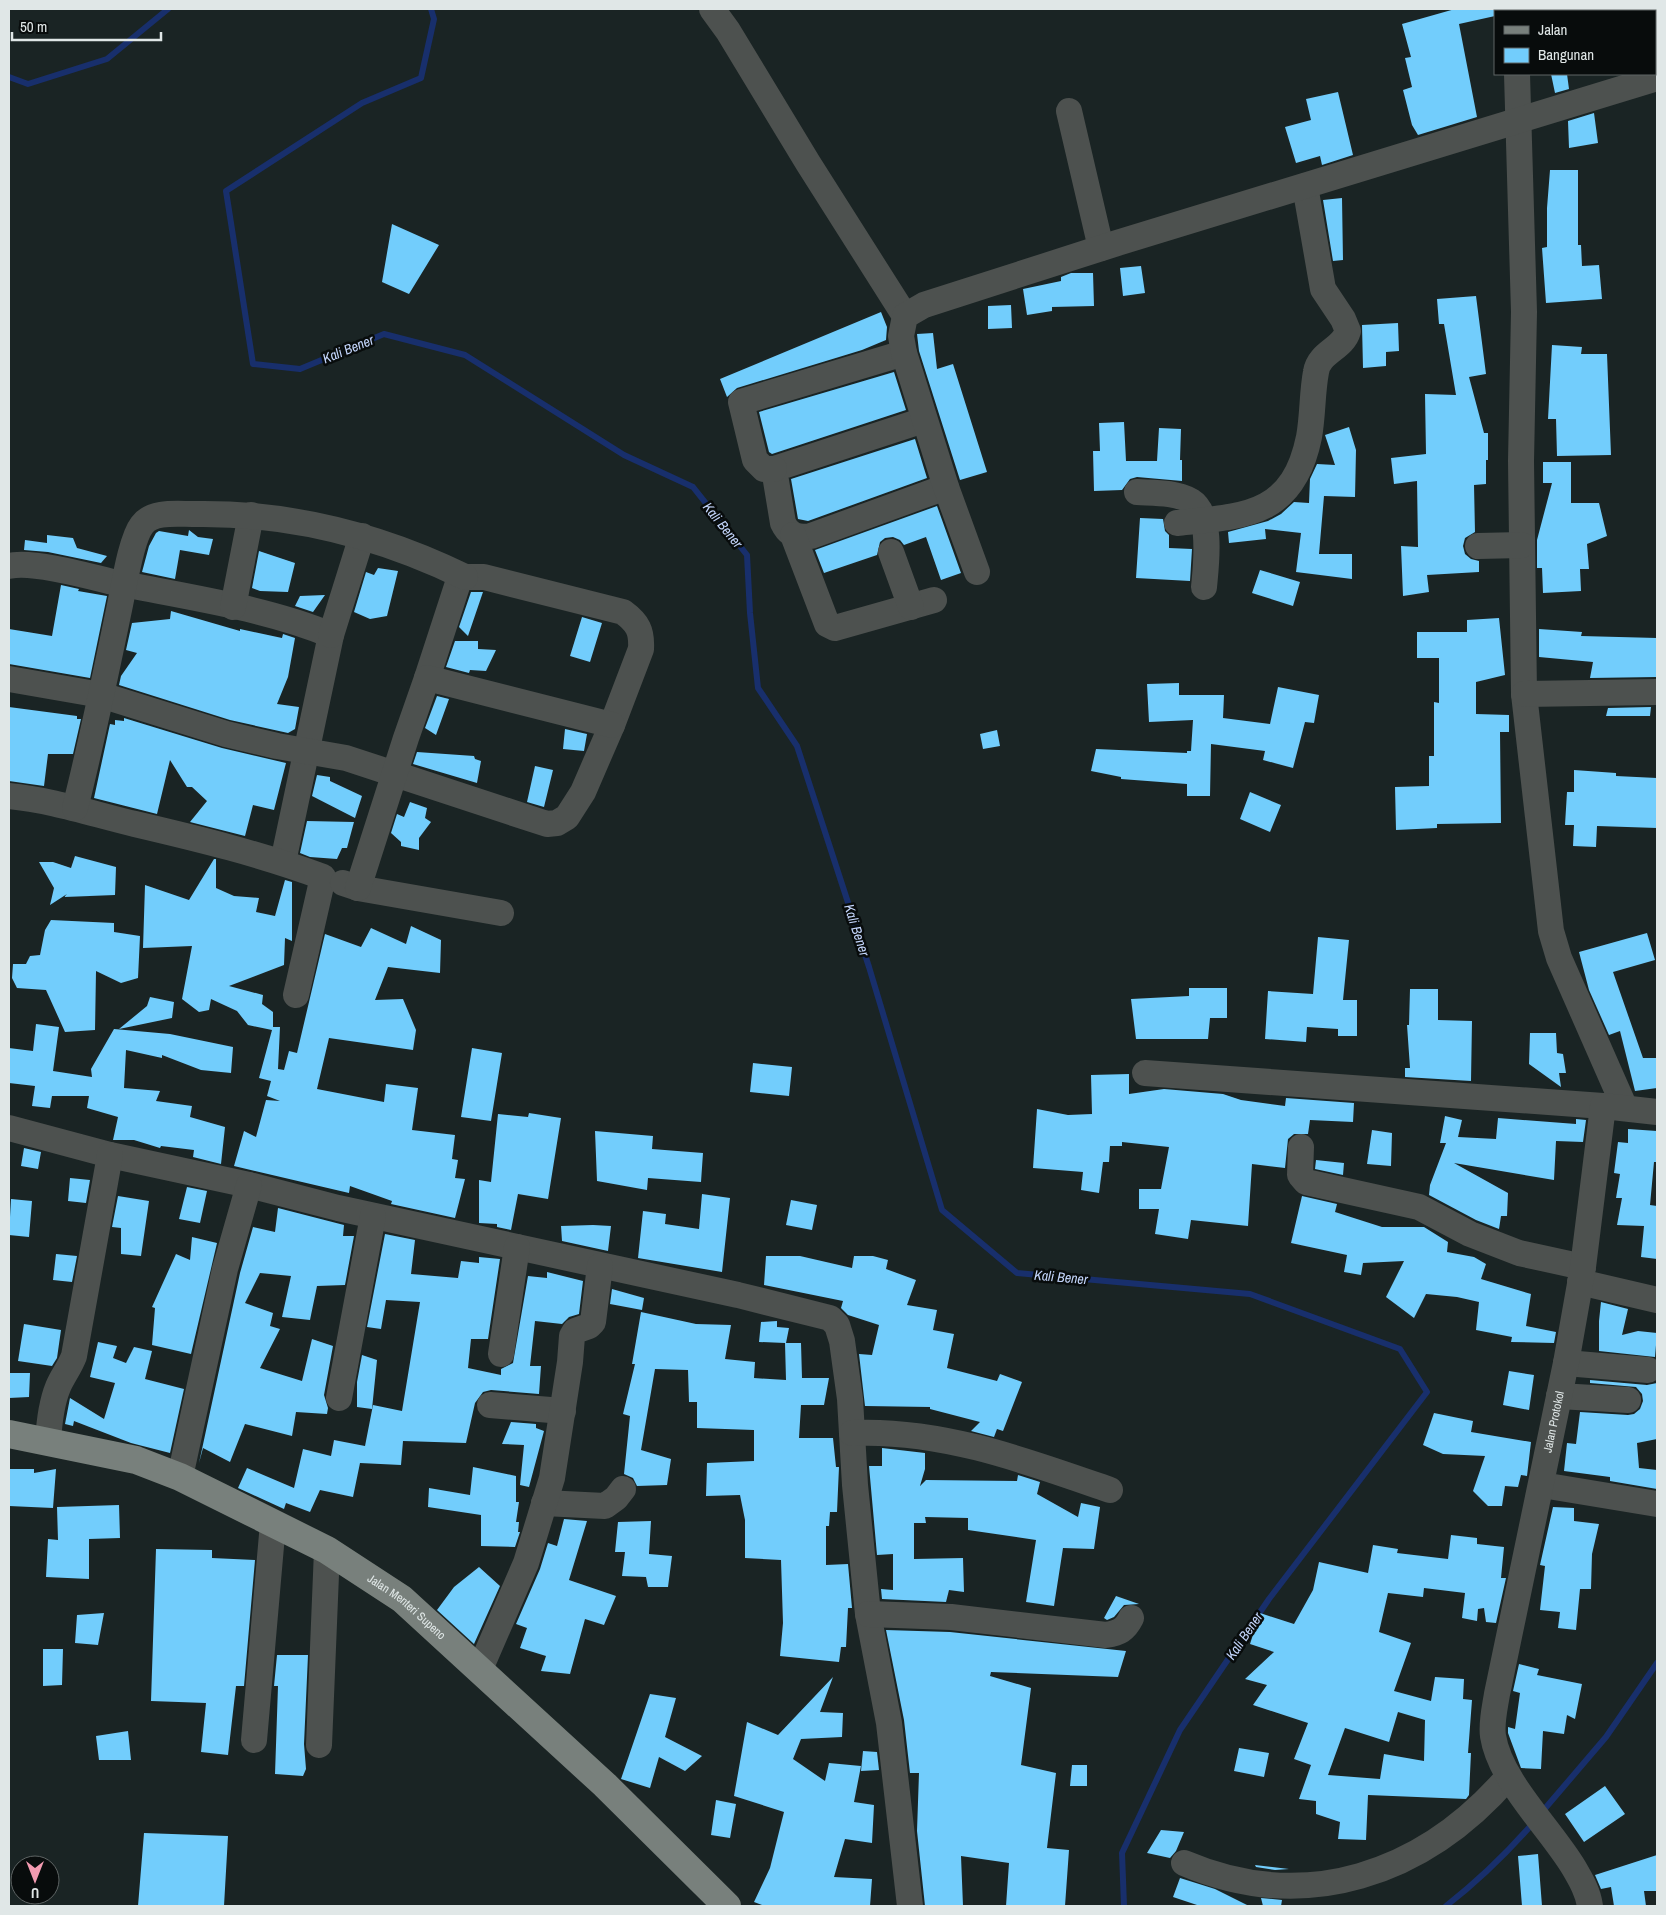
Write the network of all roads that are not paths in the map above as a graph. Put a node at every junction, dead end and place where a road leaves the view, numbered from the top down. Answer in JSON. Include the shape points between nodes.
{"nodes":[{"id":1,"x":712,"y":9,"type":"edge"},
{"id":2,"x":1517,"y":75,"type":"edge"},
{"id":3,"x":1657,"y":78,"type":"edge"},
{"id":4,"x":1069,"y":111,"type":"dead end"},
{"id":5,"x":1518,"y":121,"type":"junction"},
{"id":6,"x":1305,"y":186,"type":"junction"},
{"id":7,"x":1101,"y":248,"type":"junction"},
{"id":8,"x":904,"y":316,"type":"junction"},
{"id":9,"x":904,"y":353,"type":"junction"},
{"id":10,"x":924,"y":420,"type":"junction"},
{"id":11,"x":774,"y":469,"type":"junction"},
{"id":12,"x":946,"y":487,"type":"junction"},
{"id":13,"x":1137,"y":492,"type":"dead end"},
{"id":14,"x":251,"y":515,"type":"junction"},
{"id":15,"x":1204,"y":520,"type":"junction"},
{"id":16,"x":1177,"y":523,"type":"dead end"},
{"id":17,"x":362,"y":536,"type":"junction"},
{"id":18,"x":793,"y":536,"type":"junction"},
{"id":19,"x":1522,"y":545,"type":"junction"},
{"id":20,"x":1478,"y":546,"type":"dead end"},
{"id":21,"x":891,"y":552,"type":"dead end"},
{"id":22,"x":9,"y":566,"type":"edge"},
{"id":23,"x":977,"y":572,"type":"dead end"},
{"id":24,"x":465,"y":577,"type":"junction"},
{"id":25,"x":124,"y":584,"type":"junction"},
{"id":26,"x":1204,"y":587,"type":"dead end"},
{"id":27,"x":233,"y":607,"type":"junction"},
{"id":28,"x":330,"y":635,"type":"junction"},
{"id":29,"x":427,"y":678,"type":"junction"},
{"id":30,"x":9,"y":680,"type":"edge"},
{"id":31,"x":1657,"y":692,"type":"edge"},
{"id":32,"x":1524,"y":694,"type":"junction"},
{"id":33,"x":101,"y":695,"type":"junction"},
{"id":34,"x":612,"y":725,"type":"junction"},
{"id":35,"x":305,"y":750,"type":"junction"},
{"id":36,"x":395,"y":773,"type":"junction"},
{"id":37,"x":9,"y":796,"type":"edge"},
{"id":38,"x":75,"y":808,"type":"junction"},
{"id":39,"x":282,"y":862,"type":"junction"},
{"id":40,"x":323,"y":877,"type":"junction"},
{"id":41,"x":358,"y":888,"type":"junction"},
{"id":42,"x":501,"y":913,"type":"dead end"},
{"id":43,"x":296,"y":995,"type":"dead end"},
{"id":44,"x":1145,"y":1073,"type":"dead end"},
{"id":45,"x":1614,"y":1107,"type":"junction"},
{"id":46,"x":1657,"y":1112,"type":"edge"},
{"id":47,"x":9,"y":1128,"type":"edge"},
{"id":48,"x":1301,"y":1147,"type":"dead end"},
{"id":49,"x":110,"y":1155,"type":"junction"},
{"id":50,"x":249,"y":1185,"type":"junction"},
{"id":51,"x":373,"y":1216,"type":"junction"},
{"id":52,"x":517,"y":1247,"type":"junction"},
{"id":53,"x":600,"y":1266,"type":"junction"},
{"id":54,"x":1581,"y":1274,"type":"junction"},
{"id":55,"x":1657,"y":1300,"type":"edge"},
{"id":56,"x":501,"y":1354,"type":"dead end"},
{"id":57,"x":1566,"y":1363,"type":"junction"},
{"id":58,"x":1648,"y":1370,"type":"dead end"},
{"id":59,"x":1559,"y":1396,"type":"junction"},
{"id":60,"x":339,"y":1398,"type":"dead end"},
{"id":61,"x":1628,"y":1400,"type":"dead end"},
{"id":62,"x":490,"y":1405,"type":"dead end"},
{"id":63,"x":563,"y":1411,"type":"junction"},
{"id":64,"x":852,"y":1433,"type":"junction"},
{"id":65,"x":9,"y":1434,"type":"edge"},
{"id":66,"x":48,"y":1442,"type":"junction"},
{"id":67,"x":180,"y":1477,"type":"junction"},
{"id":68,"x":1542,"y":1485,"type":"junction"},
{"id":69,"x":623,"y":1489,"type":"dead end"},
{"id":70,"x":1110,"y":1490,"type":"dead end"},
{"id":71,"x":544,"y":1503,"type":"junction"},
{"id":72,"x":1657,"y":1504,"type":"edge"},
{"id":73,"x":273,"y":1523,"type":"junction"},
{"id":74,"x":327,"y":1550,"type":"junction"},
{"id":75,"x":868,"y":1614,"type":"junction"},
{"id":76,"x":1131,"y":1618,"type":"dead end"},
{"id":77,"x":480,"y":1670,"type":"junction"},
{"id":78,"x":254,"y":1740,"type":"dead end"},
{"id":79,"x":319,"y":1745,"type":"dead end"},
{"id":80,"x":1512,"y":1781,"type":"junction"},
{"id":81,"x":1184,"y":1864,"type":"dead end"},
{"id":82,"x":726,"y":1906,"type":"edge"},
{"id":83,"x":910,"y":1906,"type":"edge"},
{"id":84,"x":1590,"y":1906,"type":"edge"}],
"edges":[{"from":1,"to":8,"type":"street"},
{"from":2,"to":5,"type":"street"},
{"from":3,"to":5,"type":"street"},
{"from":4,"to":7,"type":"street"},
{"from":5,"to":6,"type":"street"},
{"from":5,"to":19,"type":"street","via":[[1524,312]]},
{"from":6,"to":7,"type":"street"},
{"from":6,"to":15,"type":"street","via":[[1323,289],[1347,325],[1346,336],[1320,360],[1308,438],[1290,486],[1276,501],[1254,512]]},
{"from":7,"to":8,"type":"street","via":[[924,305]]},
{"from":8,"to":9,"type":"street","via":[[901,336]]},
{"from":9,"to":10,"type":"street"},
{"from":9,"to":11,"type":"street","via":[[741,402],[755,460],[764,469]]},
{"from":10,"to":11,"type":"street"},
{"from":10,"to":12,"type":"street"},
{"from":11,"to":18,"type":"street","via":[[783,523]]},
{"from":12,"to":18,"type":"street","via":[[812,536]]},
{"from":12,"to":23,"type":"street"},
{"from":13,"to":15,"type":"street","via":[[1163,493],[1192,502]]},
{"from":14,"to":17,"type":"street","via":[[336,528]]},
{"from":14,"to":25,"type":"street","via":[[163,515],[146,521],[137,533]]},
{"from":14,"to":27,"type":"street"},
{"from":15,"to":16,"type":"street"},
{"from":15,"to":26,"type":"street","via":[[1207,551]]},
{"from":17,"to":24,"type":"street"},
{"from":17,"to":28,"type":"street"},
{"from":18,"to":21,"type":"street","via":[[827,624],[834,628],[923,604]]},
{"from":19,"to":20,"type":"street"},
{"from":19,"to":32,"type":"street"},
{"from":22,"to":25,"type":"street","via":[[61,570]]},
{"from":24,"to":29,"type":"street","via":[[458,583]]},
{"from":24,"to":34,"type":"street","via":[[484,577],[623,612],[639,625],[641,650]]},
{"from":25,"to":27,"type":"street"},
{"from":25,"to":33,"type":"street"},
{"from":27,"to":28,"type":"street"},
{"from":28,"to":35,"type":"street"},
{"from":29,"to":34,"type":"street"},
{"from":29,"to":36,"type":"street"},
{"from":30,"to":33,"type":"street"},
{"from":31,"to":32,"type":"street"},
{"from":32,"to":45,"type":"street","via":[[1550,931]]},
{"from":33,"to":35,"type":"street","via":[[226,734]]},
{"from":33,"to":38,"type":"street"},
{"from":34,"to":36,"type":"street","via":[[583,792],[567,817],[557,823],[537,822]]},
{"from":35,"to":36,"type":"street"},
{"from":35,"to":39,"type":"street"},
{"from":36,"to":41,"type":"street"},
{"from":37,"to":38,"type":"street","via":[[35,798]]},
{"from":38,"to":39,"type":"street"},
{"from":39,"to":40,"type":"street"},
{"from":40,"to":41,"type":"street"},
{"from":40,"to":43,"type":"street"},
{"from":41,"to":42,"type":"street"},
{"from":44,"to":45,"type":"street"},
{"from":45,"to":46,"type":"street"},
{"from":45,"to":54,"type":"street","name":"Jalan Protokol"},
{"from":47,"to":49,"type":"street"},
{"from":48,"to":54,"type":"street","via":[[1300,1175],[1306,1182],[1419,1207],[1470,1234]]},
{"from":49,"to":50,"type":"street"},
{"from":49,"to":66,"type":"street","via":[[74,1356],[58,1386]]},
{"from":50,"to":51,"type":"street"},
{"from":50,"to":67,"type":"street","via":[[225,1269]]},
{"from":51,"to":52,"type":"street"},
{"from":51,"to":60,"type":"street"},
{"from":52,"to":53,"type":"street"},
{"from":52,"to":56,"type":"street"},
{"from":53,"to":63,"type":"street","via":[[594,1317],[591,1324],[575,1331],[572,1336]]},
{"from":53,"to":64,"type":"street","via":[[830,1318],[838,1325],[842,1341]]},
{"from":54,"to":55,"type":"street"},
{"from":54,"to":57,"type":"street","name":"Jalan Protokol"},
{"from":57,"to":58,"type":"street"},
{"from":57,"to":59,"type":"street","name":"Jalan Protokol"},
{"from":59,"to":61,"type":"street"},
{"from":59,"to":68,"type":"street","name":"Jalan Protokol"},
{"from":62,"to":63,"type":"street"},
{"from":63,"to":71,"type":"street","via":[[552,1478]]},
{"from":64,"to":70,"type":"street","via":[[921,1436],[955,1442],[1020,1459]]},
{"from":64,"to":75,"type":"street"},
{"from":65,"to":66,"type":"main road","name":"Jalan Menteri Supeno"},
{"from":66,"to":67,"type":"main road","name":"Jalan Menteri Supeno","via":[[136,1460]]},
{"from":67,"to":73,"type":"main road","name":"Jalan Menteri Supeno"},
{"from":68,"to":72,"type":"street"},
{"from":68,"to":80,"type":"street","name":"Jalan Protokol","via":[[1494,1718],[1493,1735]]},
{"from":69,"to":71,"type":"street","via":[[605,1506]]},
{"from":71,"to":77,"type":"street","via":[[526,1563]]},
{"from":73,"to":74,"type":"main road","name":"Jalan Menteri Supeno"},
{"from":73,"to":78,"type":"street"},
{"from":74,"to":77,"type":"main road","name":"Jalan Menteri Supeno","via":[[402,1599]]},
{"from":74,"to":79,"type":"street"},
{"from":75,"to":76,"type":"street","via":[[951,1617],[1106,1635],[1126,1628]]},
{"from":75,"to":83,"type":"street","via":[[889,1724]]},
{"from":77,"to":82,"type":"main road","name":"Jalan Menteri Supeno","via":[[605,1785]]},
{"from":80,"to":81,"type":"street","via":[[1437,1843],[1378,1876],[1332,1887],[1275,1892],[1208,1876]]},
{"from":80,"to":84,"type":"street","name":"Jalan Protokol","via":[[1562,1848],[1585,1888]]}]}
